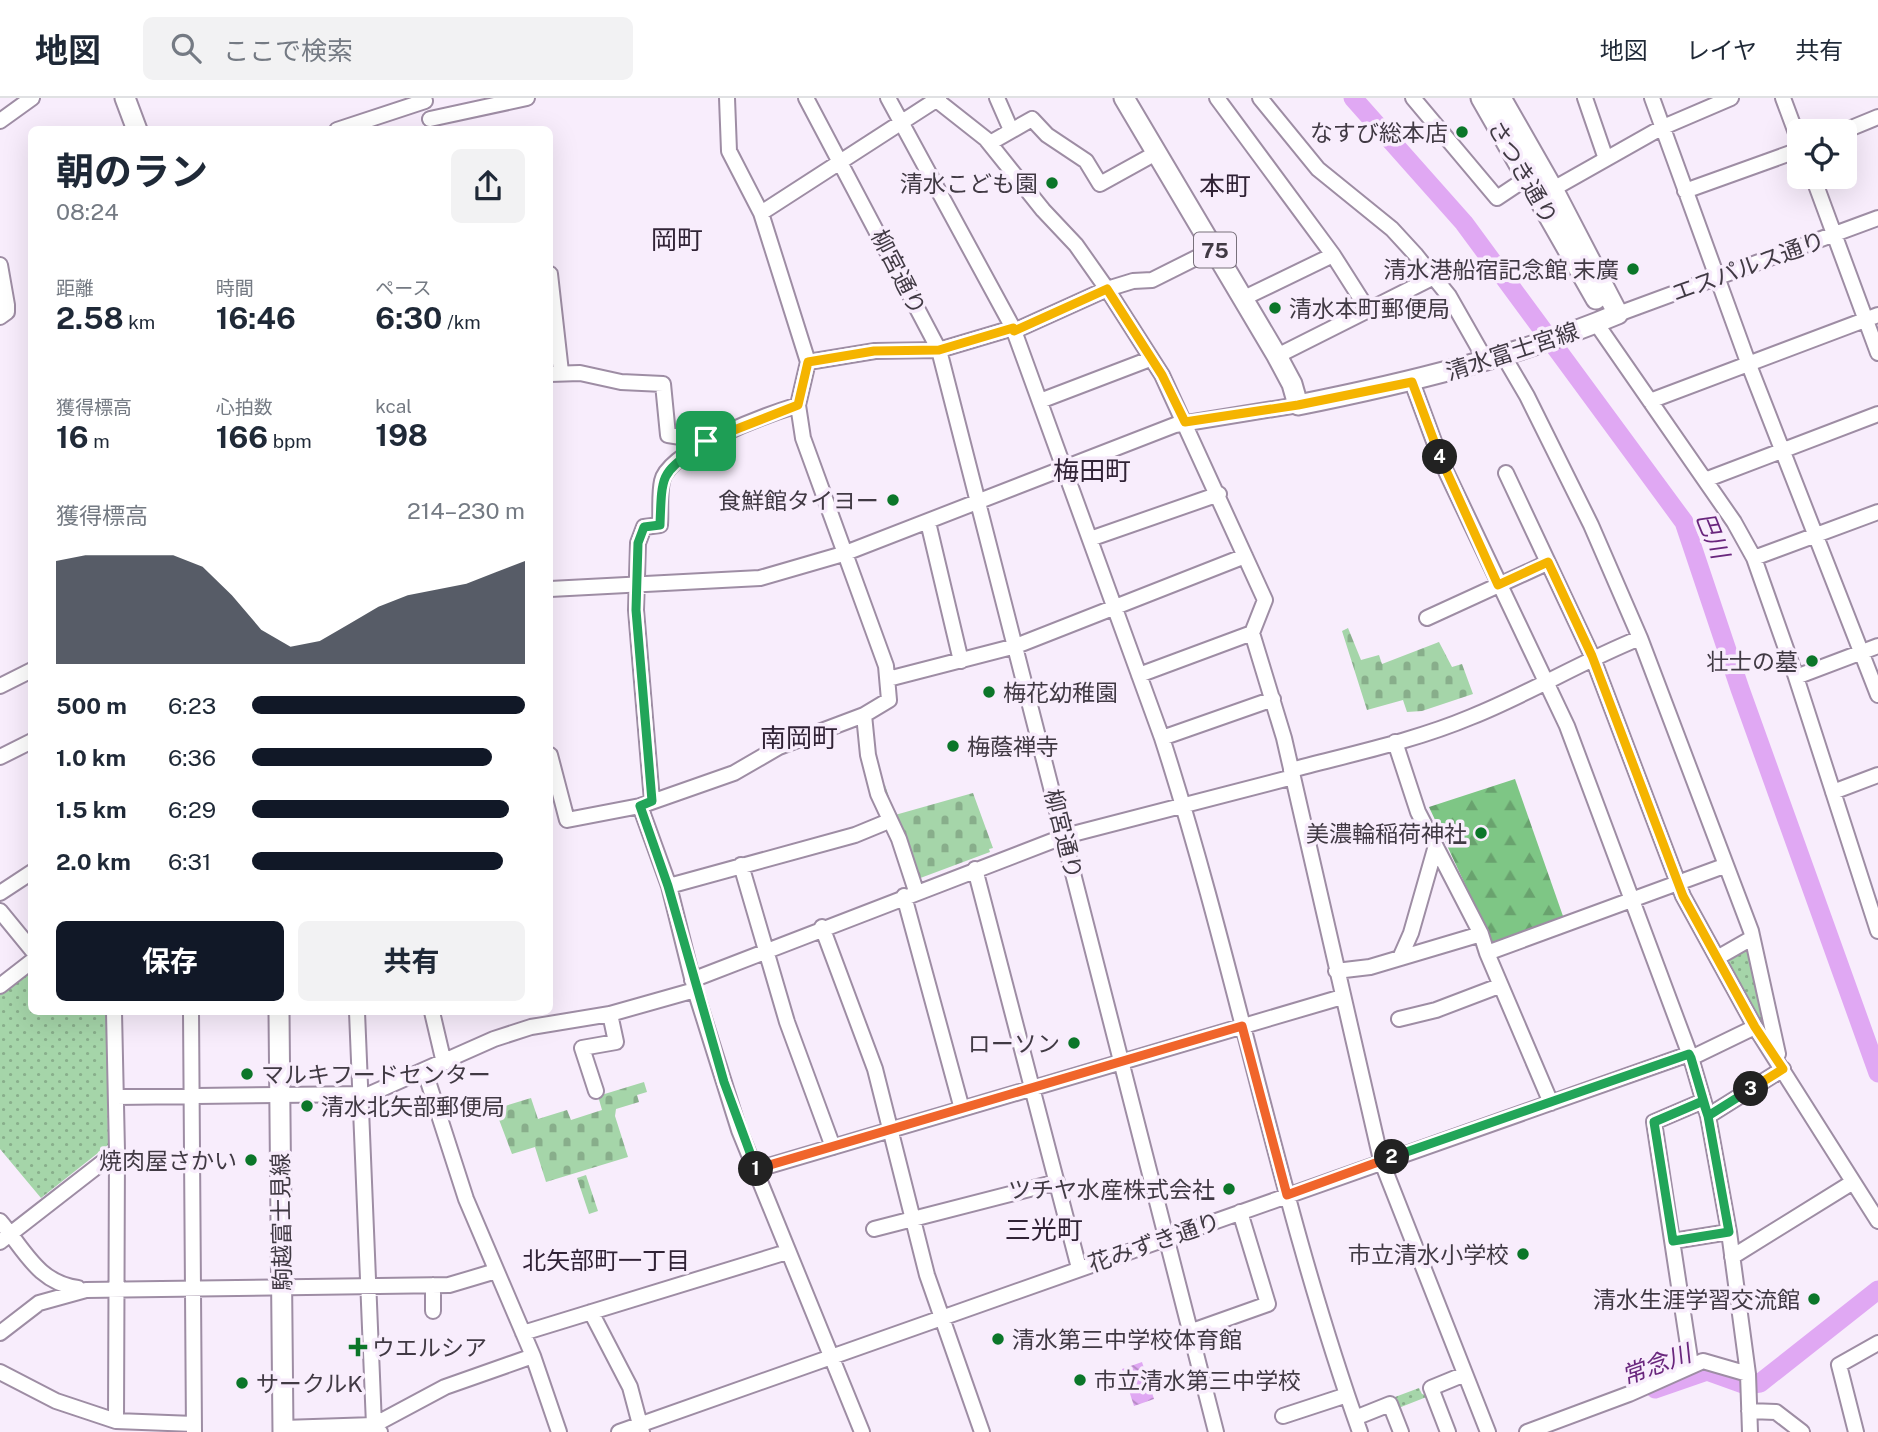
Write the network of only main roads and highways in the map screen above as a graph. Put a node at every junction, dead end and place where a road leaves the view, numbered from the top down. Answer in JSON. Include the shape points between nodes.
{"nodes":[{"id":1,"x":124,"y":98,"type":"edge"},
{"id":2,"x":1124,"y":98,"type":"edge"},
{"id":3,"x":1481,"y":98,"type":"edge"},
{"id":4,"x":1501,"y":98,"type":"edge"},
{"id":5,"x":135,"y":126,"type":"edge"},
{"id":6,"x":1540,"y":183,"type":"junction"},
{"id":7,"x":1603,"y":320,"type":"joint"},
{"id":8,"x":279,"y":1015,"type":"edge"},
{"id":9,"x":283,"y":1430,"type":"edge"}],
"edges":[{"from":1,"to":5,"type":"main road"},
{"from":2,"to":7,"type":"main road","name":"清水富士宮線","number":"75","via":[[1277,356],[1298,405],[1412,382]]},
{"from":3,"to":6,"type":"main road","name":"さつき通り"},
{"from":4,"to":6,"type":"main road","name":"さつき通り"},
{"from":6,"to":7,"type":"main road","name":"さつき通り"},
{"from":8,"to":9,"type":"main road","name":"駒越富士見線"}]}
